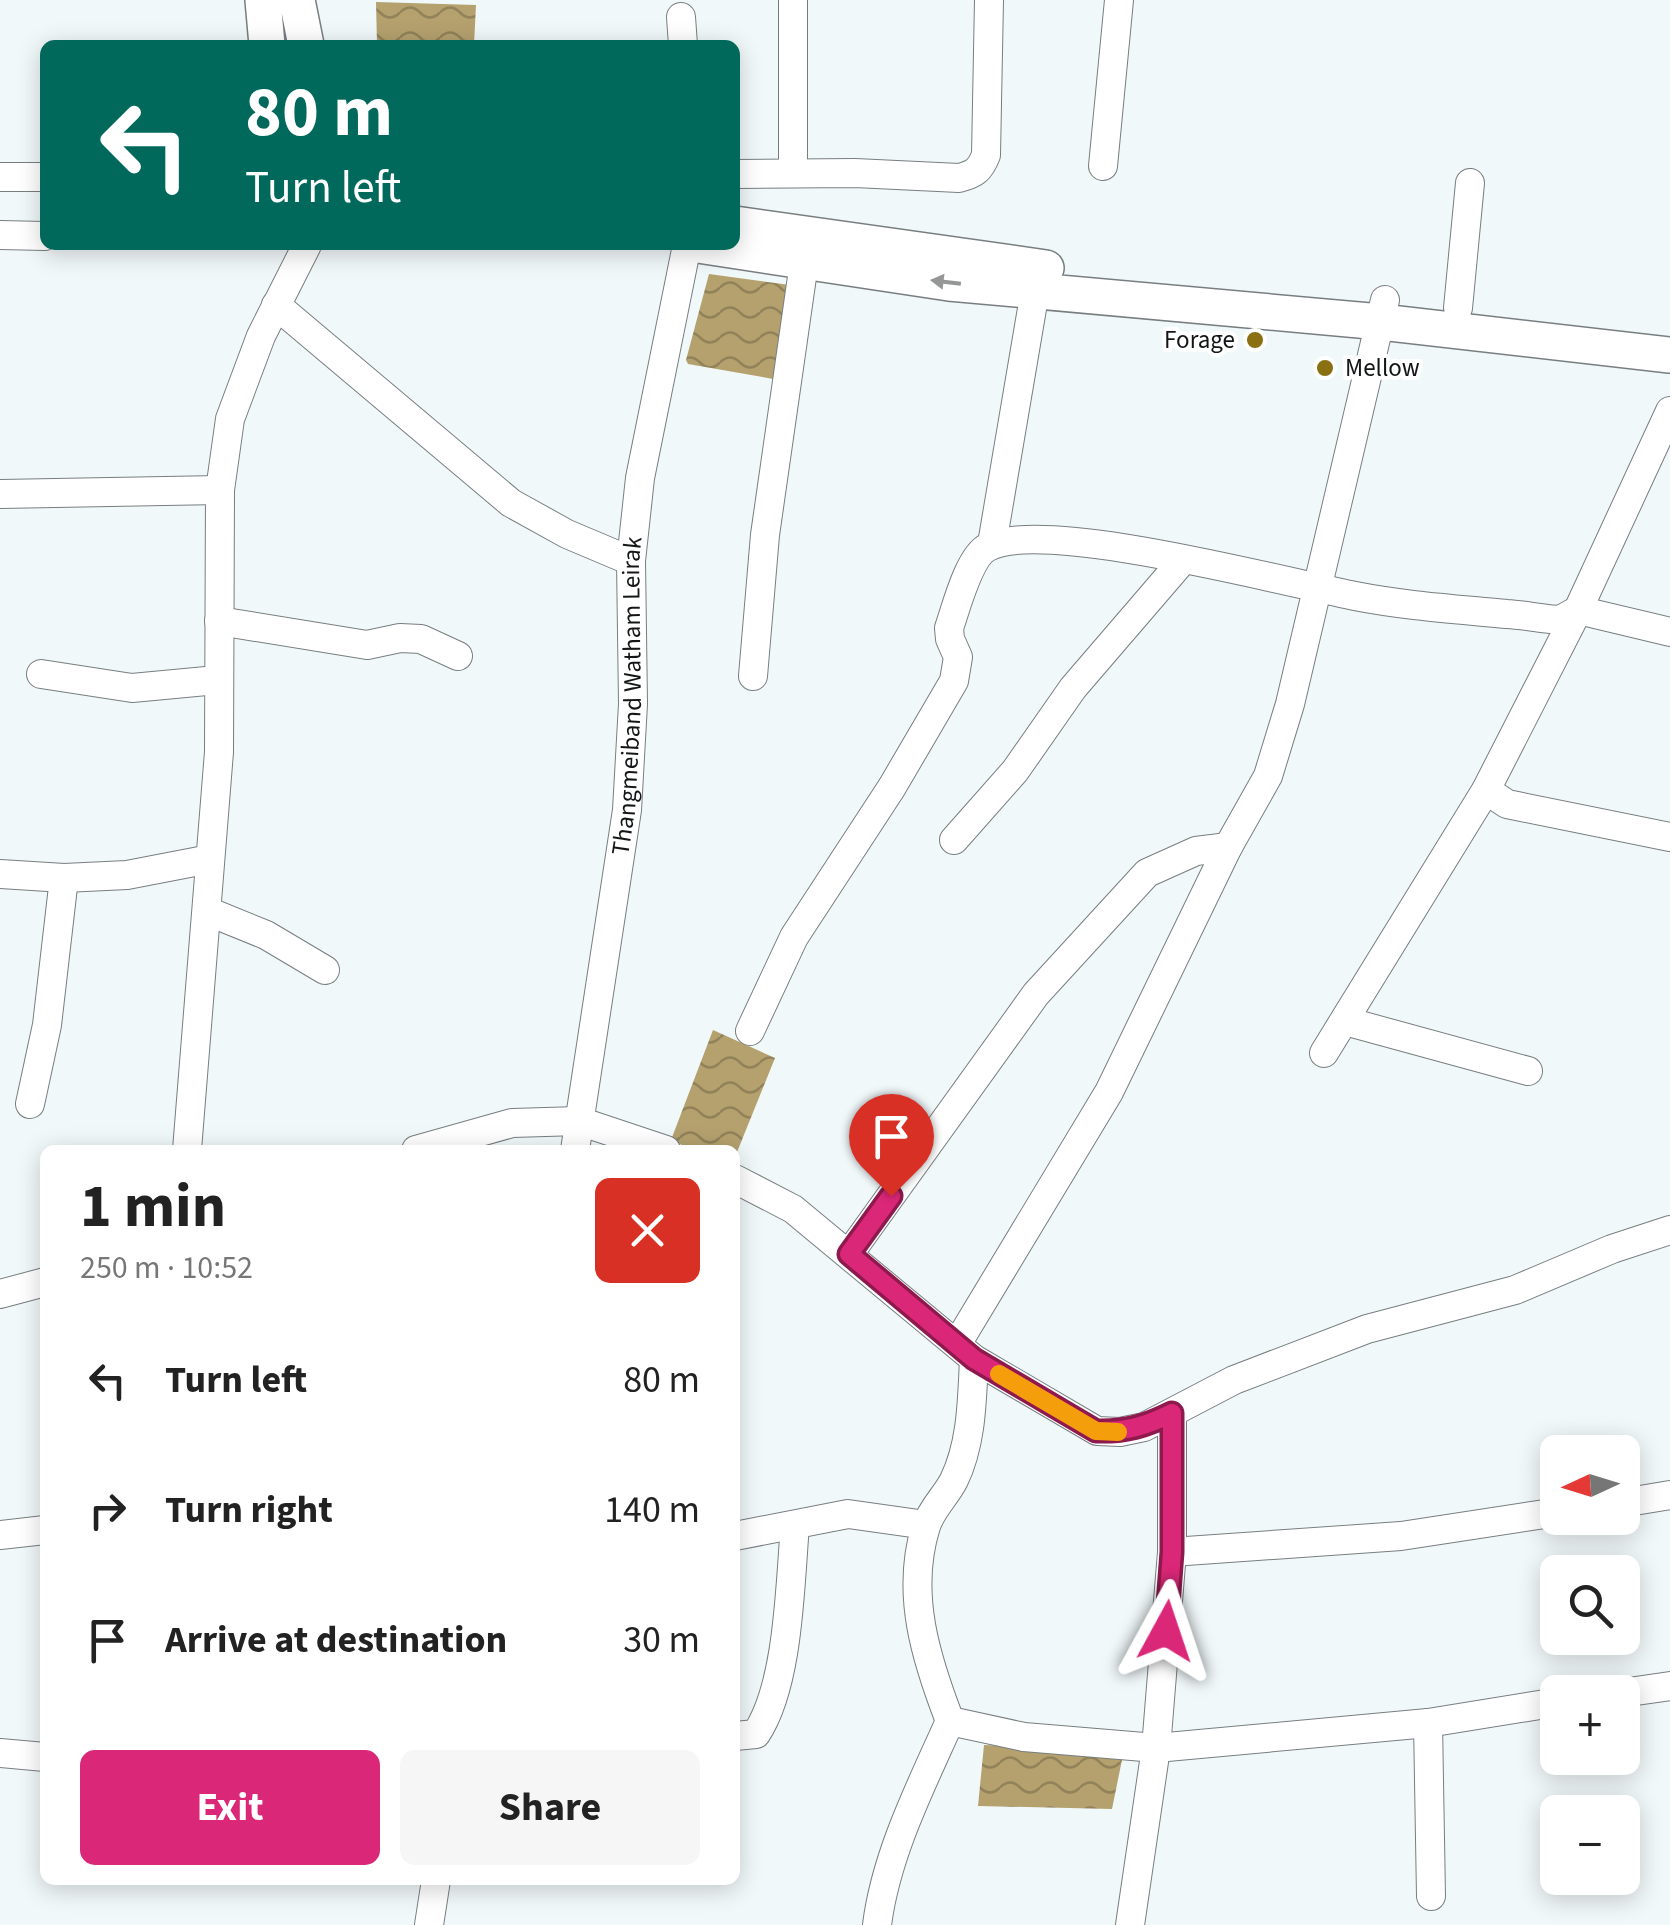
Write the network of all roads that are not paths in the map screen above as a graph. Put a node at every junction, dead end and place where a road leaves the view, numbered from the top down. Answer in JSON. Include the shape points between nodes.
{"nodes":[{"id":1,"x":263,"y":0,"type":"edge"},
{"id":2,"x":298,"y":0,"type":"edge"},
{"id":3,"x":792,"y":0,"type":"edge"},
{"id":4,"x":989,"y":0,"type":"edge"},
{"id":5,"x":1119,"y":0,"type":"edge"},
{"id":6,"x":267,"y":40,"type":"edge"},
{"id":7,"x":305,"y":40,"type":"edge"},
{"id":8,"x":1103,"y":166,"type":"dead end"},
{"id":9,"x":793,"y":173,"type":"junction"},
{"id":10,"x":740,"y":174,"type":"edge"},
{"id":11,"x":0,"y":177,"type":"edge"},
{"id":12,"x":40,"y":177,"type":"edge"},
{"id":13,"x":1470,"y":183,"type":"dead end"},
{"id":14,"x":740,"y":226,"type":"edge"},
{"id":15,"x":0,"y":235,"type":"edge"},
{"id":16,"x":40,"y":236,"type":"edge"},
{"id":17,"x":740,"y":247,"type":"edge"},
{"id":18,"x":304,"y":250,"type":"edge"},
{"id":19,"x":685,"y":250,"type":"edge"},
{"id":20,"x":806,"y":250,"type":"junction"},
{"id":21,"x":1034,"y":291,"type":"junction"},
{"id":22,"x":276,"y":305,"type":"junction"},
{"id":23,"x":1458,"y":308,"type":"junction"},
{"id":24,"x":1383,"y":311,"type":"junction"},
{"id":25,"x":1670,"y":332,"type":"edge"},
{"id":26,"x":1670,"y":355,"type":"edge"},
{"id":27,"x":1667,"y":424,"type":"edge"},
{"id":28,"x":220,"y":490,"type":"junction"},
{"id":29,"x":0,"y":494,"type":"edge"},
{"id":30,"x":992,"y":544,"type":"junction"},
{"id":31,"x":1183,"y":560,"type":"junction"},
{"id":32,"x":632,"y":561,"type":"junction"},
{"id":33,"x":1316,"y":587,"type":"junction"},
{"id":34,"x":1578,"y":610,"type":"junction"},
{"id":35,"x":219,"y":621,"type":"junction"},
{"id":36,"x":1670,"y":632,"type":"edge"},
{"id":37,"x":458,"y":656,"type":"dead end"},
{"id":38,"x":41,"y":674,"type":"dead end"},
{"id":39,"x":753,"y":676,"type":"dead end"},
{"id":40,"x":217,"y":680,"type":"junction"},
{"id":41,"x":1486,"y":790,"type":"junction"},
{"id":42,"x":1670,"y":837,"type":"edge"},
{"id":43,"x":954,"y":840,"type":"dead end"},
{"id":44,"x":1228,"y":847,"type":"junction"},
{"id":45,"x":210,"y":859,"type":"junction"},
{"id":46,"x":0,"y":874,"type":"edge"},
{"id":47,"x":64,"y":878,"type":"junction"},
{"id":48,"x":207,"y":911,"type":"junction"},
{"id":49,"x":325,"y":970,"type":"dead end"},
{"id":50,"x":1345,"y":1021,"type":"junction"},
{"id":51,"x":750,"y":1031,"type":"dead end"},
{"id":52,"x":1324,"y":1053,"type":"dead end"},
{"id":53,"x":1528,"y":1070,"type":"dead end"},
{"id":54,"x":30,"y":1104,"type":"dead end"},
{"id":55,"x":579,"y":1121,"type":"junction"},
{"id":56,"x":187,"y":1145,"type":"edge"},
{"id":57,"x":434,"y":1145,"type":"edge"},
{"id":58,"x":576,"y":1145,"type":"edge"},
{"id":59,"x":651,"y":1145,"type":"edge"},
{"id":60,"x":740,"y":1182,"type":"edge"},
{"id":61,"x":1670,"y":1230,"type":"edge"},
{"id":62,"x":849,"y":1254,"type":"junction"},
{"id":63,"x":40,"y":1283,"type":"edge"},
{"id":64,"x":0,"y":1294,"type":"edge"},
{"id":65,"x":965,"y":1351,"type":"junction"},
{"id":66,"x":1172,"y":1413,"type":"junction"},
{"id":67,"x":1670,"y":1495,"type":"edge"},
{"id":68,"x":1640,"y":1499,"type":"edge"},
{"id":69,"x":1540,"y":1515,"type":"edge"},
{"id":70,"x":795,"y":1524,"type":"junction"},
{"id":71,"x":926,"y":1525,"type":"junction"},
{"id":72,"x":40,"y":1531,"type":"edge"},
{"id":73,"x":740,"y":1535,"type":"edge"},
{"id":74,"x":0,"y":1536,"type":"edge"},
{"id":75,"x":1172,"y":1552,"type":"junction"},
{"id":76,"x":1670,"y":1686,"type":"edge"},
{"id":77,"x":1640,"y":1690,"type":"edge"},
{"id":78,"x":1540,"y":1705,"type":"edge"},
{"id":79,"x":950,"y":1721,"type":"junction"},
{"id":80,"x":1428,"y":1723,"type":"junction"},
{"id":81,"x":740,"y":1736,"type":"edge"},
{"id":82,"x":1156,"y":1748,"type":"junction"},
{"id":83,"x":0,"y":1753,"type":"edge"},
{"id":84,"x":40,"y":1757,"type":"edge"},
{"id":85,"x":435,"y":1885,"type":"edge"},
{"id":86,"x":1431,"y":1896,"type":"dead end"},
{"id":87,"x":430,"y":1925,"type":"edge"},
{"id":88,"x":878,"y":1925,"type":"edge"},
{"id":89,"x":1130,"y":1925,"type":"edge"}],
"edges":[{"from":1,"to":6,"type":"main road"},
{"from":2,"to":7,"type":"main road"},
{"from":3,"to":9,"type":"street"},
{"from":4,"to":9,"type":"street","via":[[981,168],[959,178]]},
{"from":5,"to":8,"type":"street"},
{"from":9,"to":10,"type":"street"},
{"from":11,"to":12,"type":"street"},
{"from":13,"to":23,"type":"street"},
{"from":14,"to":20,"type":"main road"},
{"from":15,"to":16,"type":"street"},
{"from":17,"to":20,"type":"main road"},
{"from":18,"to":22,"type":"street"},
{"from":19,"to":32,"type":"street","name":"Thangmeiband Watham Leirak","via":[[648,427]]},
{"from":21,"to":20,"type":"main road","one_way":true},
{"from":20,"to":24,"type":"main road","via":[[1091,273]]},
{"from":20,"to":39,"type":"street","via":[[765,535]]},
{"from":21,"to":24,"type":"main road"},
{"from":21,"to":30,"type":"street"},
{"from":22,"to":28,"type":"street","via":[[230,419]]},
{"from":22,"to":32,"type":"street","via":[[511,503]]},
{"from":23,"to":24,"type":"main road"},
{"from":23,"to":25,"type":"main road"},
{"from":24,"to":26,"type":"main road"},
{"from":24,"to":33,"type":"street"},
{"from":27,"to":34,"type":"street"},
{"from":28,"to":29,"type":"street"},
{"from":28,"to":35,"type":"street"},
{"from":30,"to":31,"type":"street","via":[[1050,537]]},
{"from":30,"to":51,"type":"street","via":[[974,563],[949,628],[958,656],[954,681],[794,937]]},
{"from":31,"to":33,"type":"street"},
{"from":31,"to":43,"type":"street"},
{"from":32,"to":55,"type":"street","name":"Thangmeiband Watham Leirak","via":[[627,810]]},
{"from":33,"to":34,"type":"street","via":[[1545,620]]},
{"from":33,"to":44,"type":"street","via":[[1280,744]]},
{"from":34,"to":36,"type":"street"},
{"from":34,"to":41,"type":"street"},
{"from":35,"to":37,"type":"street","via":[[367,645],[421,639]]},
{"from":35,"to":40,"type":"street"},
{"from":38,"to":40,"type":"street","via":[[132,688]]},
{"from":40,"to":45,"type":"street"},
{"from":41,"to":42,"type":"street","via":[[1507,804]]},
{"from":41,"to":50,"type":"street"},
{"from":44,"to":62,"type":"street","via":[[1196,851],[1148,873],[1036,994]]},
{"from":44,"to":65,"type":"street","via":[[1108,1092]]},
{"from":45,"to":47,"type":"street","via":[[127,875]]},
{"from":45,"to":48,"type":"street"},
{"from":46,"to":47,"type":"street"},
{"from":47,"to":54,"type":"street","via":[[47,1025]]},
{"from":48,"to":49,"type":"street"},
{"from":48,"to":56,"type":"street"},
{"from":50,"to":52,"type":"street"},
{"from":50,"to":53,"type":"street"},
{"from":55,"to":57,"type":"street","via":[[512,1123]]},
{"from":55,"to":58,"type":"street","name":"Thangmeiband Watham Leirak"},
{"from":55,"to":59,"type":"street"},
{"from":60,"to":62,"type":"street","via":[[793,1210]]},
{"from":61,"to":66,"type":"street","via":[[1515,1290],[1367,1329],[1234,1380]]},
{"from":62,"to":65,"type":"street"},
{"from":63,"to":64,"type":"street"},
{"from":65,"to":66,"type":"street","via":[[1096,1431],[1144,1427]]},
{"from":65,"to":71,"type":"street","via":[[972,1412],[963,1460]]},
{"from":66,"to":75,"type":"street"},
{"from":67,"to":68,"type":"street"},
{"from":69,"to":75,"type":"street","via":[[1401,1536]]},
{"from":70,"to":71,"type":"street","via":[[848,1514]]},
{"from":70,"to":73,"type":"street"},
{"from":70,"to":81,"type":"street","via":[[786,1633],[766,1718],[756,1734]]},
{"from":71,"to":79,"type":"street","via":[[918,1599],[922,1643]]},
{"from":72,"to":74,"type":"street"},
{"from":75,"to":82,"type":"street"},
{"from":76,"to":77,"type":"street"},
{"from":78,"to":80,"type":"street"},
{"from":79,"to":82,"type":"street","via":[[1024,1736]]},
{"from":79,"to":88,"type":"street","via":[[904,1826]]},
{"from":80,"to":82,"type":"street"},
{"from":80,"to":86,"type":"street"},
{"from":82,"to":89,"type":"street"},
{"from":83,"to":84,"type":"street"},
{"from":85,"to":87,"type":"street"}]}
